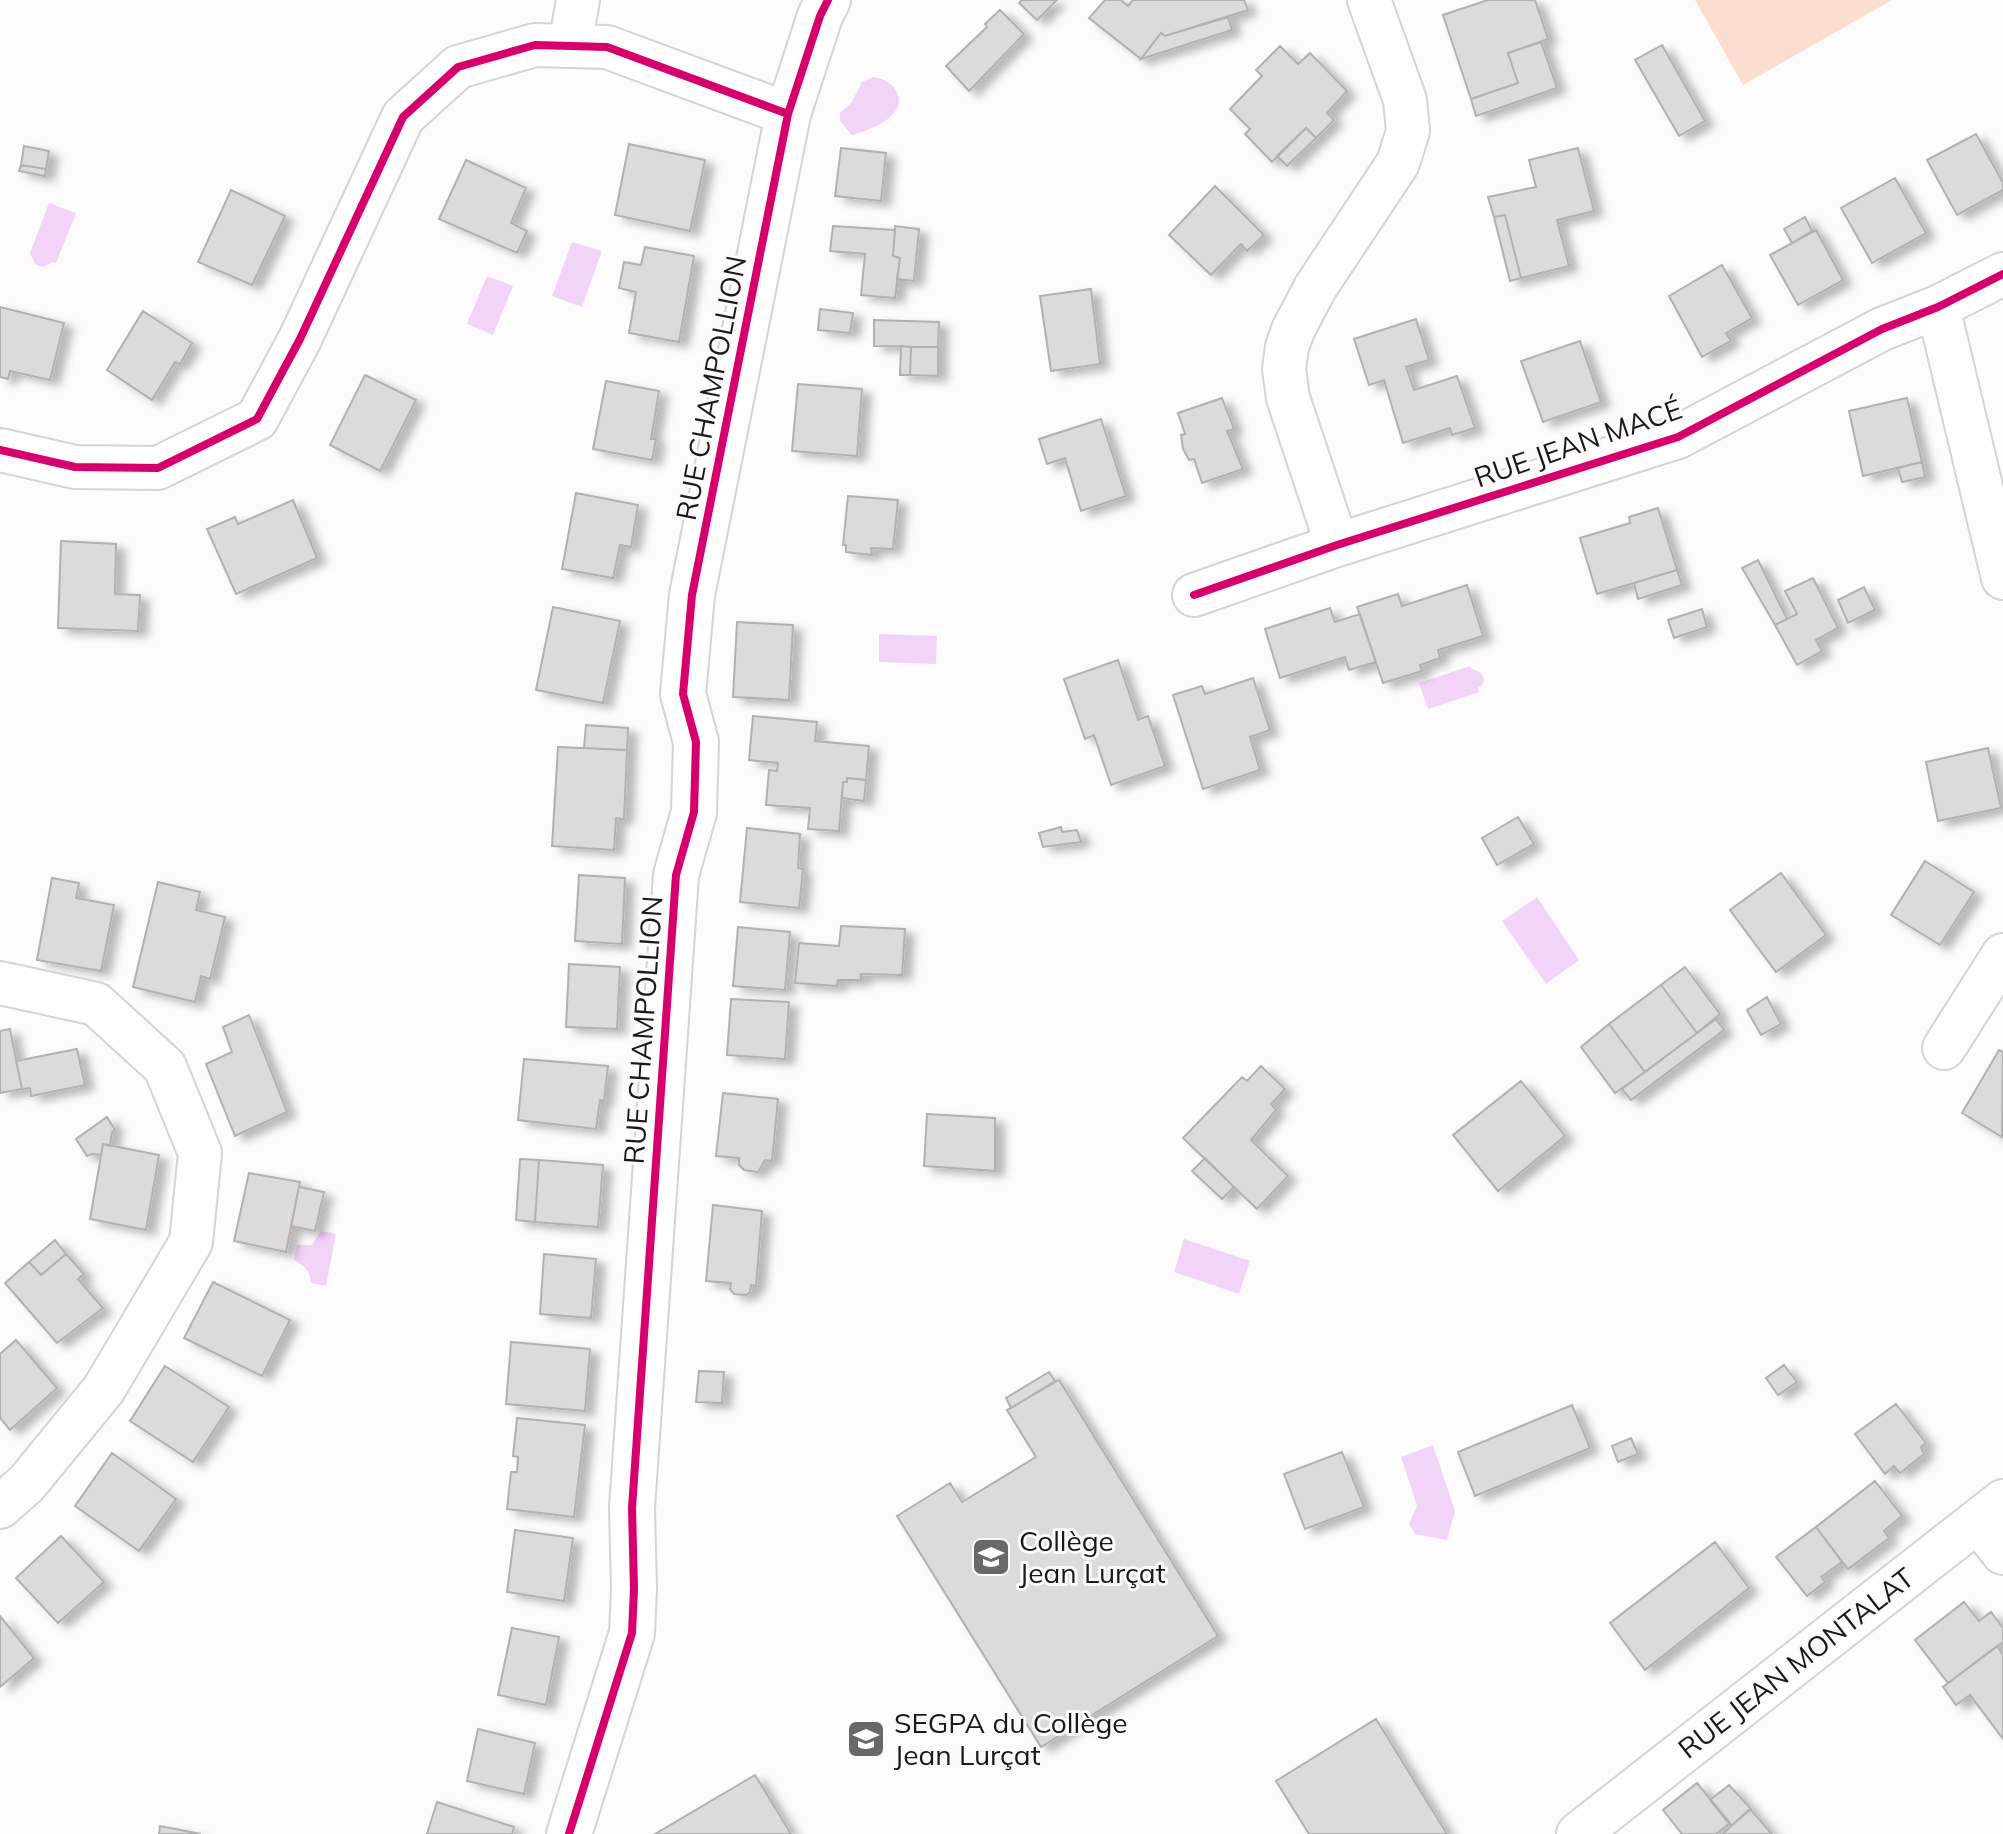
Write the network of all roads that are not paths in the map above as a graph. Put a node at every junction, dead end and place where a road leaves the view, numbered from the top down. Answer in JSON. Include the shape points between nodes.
{"nodes":[{"id":1,"x":578,"y":0,"type":"edge"},
{"id":2,"x":828,"y":0,"type":"edge"},
{"id":3,"x":1369,"y":0,"type":"edge"},
{"id":4,"x":570,"y":46,"type":"junction"},
{"id":5,"x":788,"y":114,"type":"junction"},
{"id":6,"x":2003,"y":274,"type":"edge"},
{"id":7,"x":1938,"y":307,"type":"junction"},
{"id":8,"x":0,"y":450,"type":"edge"},
{"id":9,"x":1337,"y":545,"type":"junction"},
{"id":10,"x":2003,"y":578,"type":"edge"},
{"id":11,"x":1194,"y":595,"type":"dead end"},
{"id":12,"x":2003,"y":955,"type":"edge"},
{"id":13,"x":0,"y":983,"type":"edge"},
{"id":14,"x":1944,"y":1048,"type":"dead end"},
{"id":15,"x":0,"y":1507,"type":"edge"},
{"id":16,"x":1990,"y":1511,"type":"edge"},
{"id":17,"x":2003,"y":1553,"type":"edge"},
{"id":18,"x":1589,"y":1831,"type":"edge"},
{"id":19,"x":569,"y":1834,"type":"edge"}],
"edges":[{"from":1,"to":4,"type":"street"},
{"from":2,"to":5,"type":"street","name":"RUE CHAMPOLLION"},
{"from":3,"to":9,"type":"street","via":[[1405,100],[1408,131],[1398,163],[1300,316],[1284,369],[1288,398]]},
{"from":4,"to":5,"type":"street","via":[[607,47]]},
{"from":4,"to":8,"type":"street","via":[[535,45],[458,67],[403,117],[257,419],[158,468],[75,467]]},
{"from":5,"to":19,"type":"street","name":"RUE CHAMPOLLION","via":[[692,595],[683,694],[696,742],[694,812],[676,875],[632,1508],[632,1633]]},
{"from":6,"to":7,"type":"street","name":"RUE JEAN MACÉ"},
{"from":7,"to":9,"type":"street","name":"RUE JEAN MACÉ","via":[[1882,329],[1678,437]]},
{"from":7,"to":10,"type":"street"},
{"from":9,"to":11,"type":"street","name":"RUE JEAN MACÉ"},
{"from":12,"to":14,"type":"street"},
{"from":13,"to":15,"type":"street","via":[[96,1004],[165,1067],[200,1153],[191,1242],[104,1389],[27,1483]]},
{"from":16,"to":17,"type":"street"},
{"from":16,"to":18,"type":"street","name":"RUE JEAN MONTALAT"}]}
